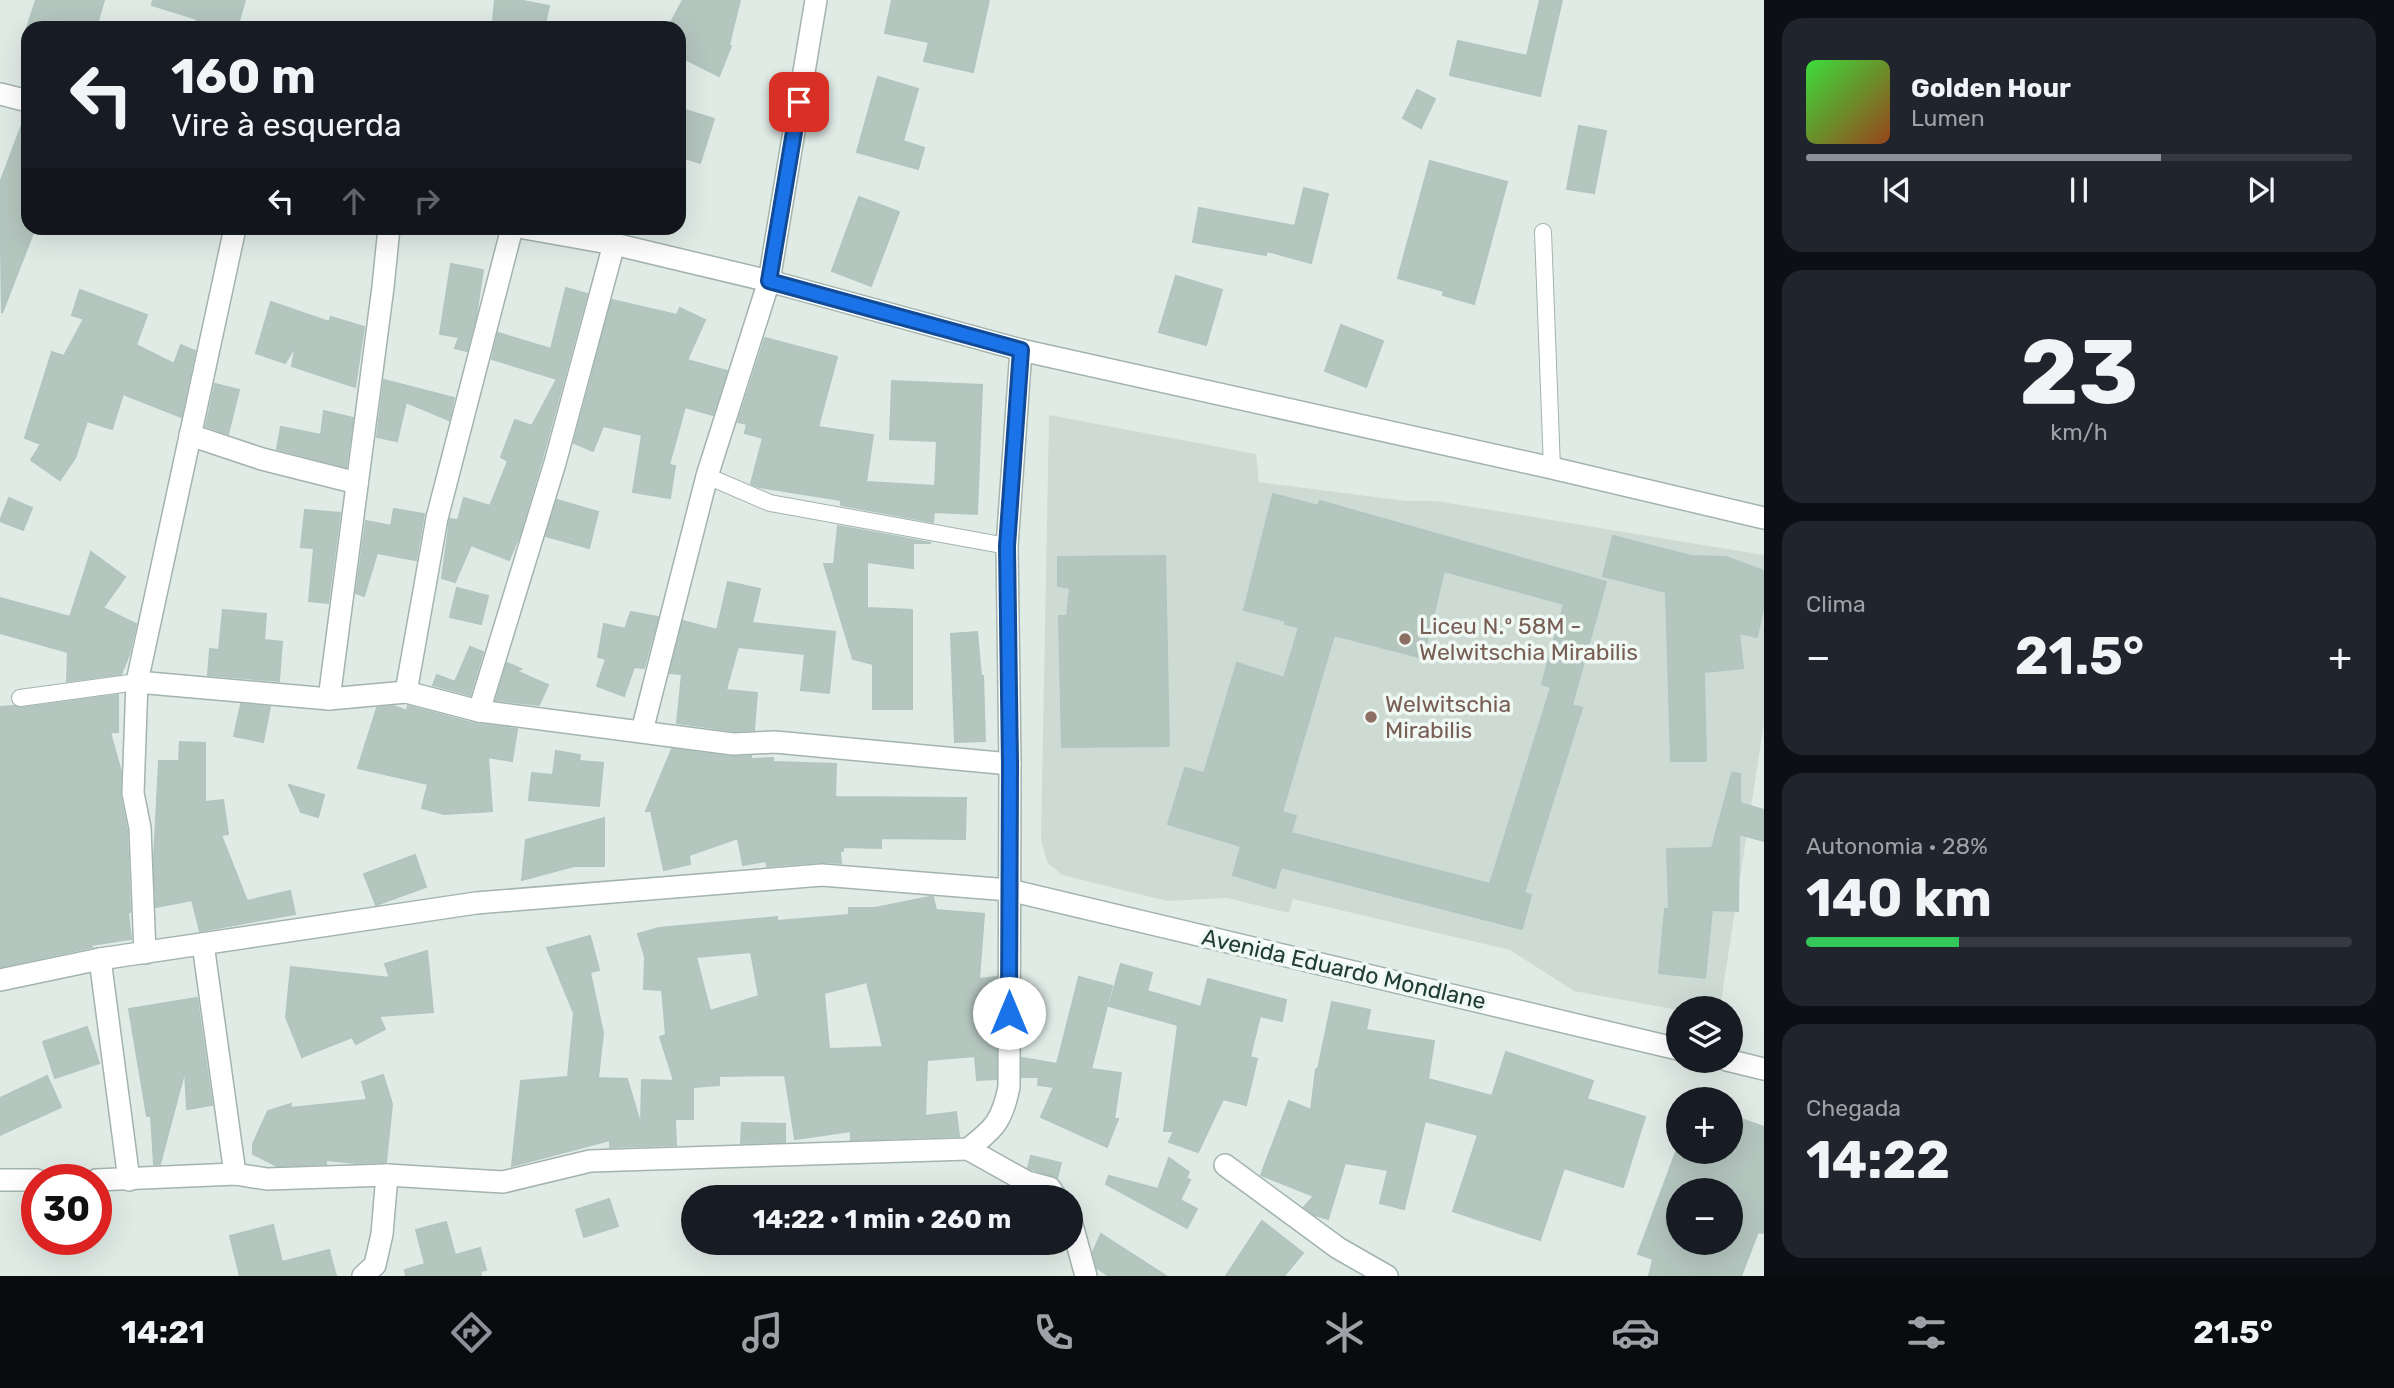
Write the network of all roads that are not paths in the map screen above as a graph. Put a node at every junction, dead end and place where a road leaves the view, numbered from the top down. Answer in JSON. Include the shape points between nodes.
{"nodes":[{"id":1,"x":816,"y":0,"type":"edge"},
{"id":2,"x":0,"y":94,"type":"edge"},
{"id":3,"x":21,"y":99,"type":"edge"},
{"id":4,"x":1543,"y":232,"type":"dead end"},
{"id":5,"x":233,"y":235,"type":"edge"},
{"id":6,"x":387,"y":235,"type":"edge"},
{"id":7,"x":510,"y":235,"type":"edge"},
{"id":8,"x":563,"y":235,"type":"edge"},
{"id":9,"x":614,"y":244,"type":"junction"},
{"id":10,"x":769,"y":281,"type":"junction"},
{"id":11,"x":1021,"y":350,"type":"junction"},
{"id":12,"x":190,"y":435,"type":"junction"},
{"id":13,"x":1552,"y":468,"type":"junction"},
{"id":14,"x":707,"y":476,"type":"junction"},
{"id":15,"x":357,"y":483,"type":"junction"},
{"id":16,"x":1764,"y":518,"type":"edge"},
{"id":17,"x":1007,"y":546,"type":"junction"},
{"id":18,"x":137,"y":682,"type":"junction"},
{"id":19,"x":406,"y":692,"type":"junction"},
{"id":20,"x":20,"y":698,"type":"dead end"},
{"id":21,"x":328,"y":699,"type":"junction"},
{"id":22,"x":479,"y":711,"type":"junction"},
{"id":23,"x":642,"y":731,"type":"junction"},
{"id":24,"x":1010,"y":764,"type":"junction"},
{"id":25,"x":1009,"y":890,"type":"junction"},
{"id":26,"x":203,"y":944,"type":"junction"},
{"id":27,"x":145,"y":953,"type":"junction"},
{"id":28,"x":100,"y":959,"type":"junction"},
{"id":29,"x":0,"y":980,"type":"edge"},
{"id":30,"x":1666,"y":1046,"type":"edge"},
{"id":31,"x":1743,"y":1064,"type":"edge"},
{"id":32,"x":1764,"y":1069,"type":"edge"},
{"id":33,"x":968,"y":1149,"type":"junction"},
{"id":34,"x":1225,"y":1166,"type":"dead end"},
{"id":35,"x":235,"y":1174,"type":"junction"},
{"id":36,"x":387,"y":1175,"type":"junction"},
{"id":37,"x":0,"y":1180,"type":"edge"},
{"id":38,"x":21,"y":1180,"type":"edge"},
{"id":39,"x":112,"y":1180,"type":"edge"},
{"id":40,"x":130,"y":1180,"type":"junction"},
{"id":41,"x":1038,"y":1185,"type":"edge"},
{"id":42,"x":1080,"y":1255,"type":"edge"},
{"id":43,"x":363,"y":1276,"type":"edge"},
{"id":44,"x":1086,"y":1276,"type":"edge"},
{"id":45,"x":1387,"y":1276,"type":"edge"}],
"edges":[{"from":1,"to":10,"type":"street"},
{"from":2,"to":3,"type":"street"},
{"from":4,"to":13,"type":"lane"},
{"from":5,"to":12,"type":"street"},
{"from":6,"to":15,"type":"street"},
{"from":7,"to":19,"type":"street","via":[[437,518]]},
{"from":8,"to":9,"type":"street"},
{"from":9,"to":10,"type":"street"},
{"from":9,"to":22,"type":"street","via":[[555,463]]},
{"from":10,"to":11,"type":"street"},
{"from":10,"to":14,"type":"street"},
{"from":11,"to":13,"type":"street"},
{"from":11,"to":17,"type":"street"},
{"from":12,"to":15,"type":"street"},
{"from":12,"to":18,"type":"street"},
{"from":13,"to":16,"type":"street"},
{"from":14,"to":17,"type":"lane","via":[[770,503]]},
{"from":14,"to":23,"type":"street"},
{"from":15,"to":21,"type":"street"},
{"from":17,"to":24,"type":"street"},
{"from":18,"to":20,"type":"lane"},
{"from":18,"to":21,"type":"street"},
{"from":18,"to":27,"type":"street","via":[[133,793],[140,828]]},
{"from":19,"to":21,"type":"street"},
{"from":19,"to":22,"type":"street"},
{"from":22,"to":23,"type":"street"},
{"from":23,"to":24,"type":"street","via":[[733,744],[775,742]]},
{"from":24,"to":25,"type":"street"},
{"from":25,"to":26,"type":"street","name":"Avenida Eduardo Mondlane","via":[[822,875],[476,903]]},
{"from":25,"to":30,"type":"street","name":"Avenida Eduardo Mondlane"},
{"from":25,"to":33,"type":"street","via":[[1009,1087],[1004,1112],[990,1132]]},
{"from":26,"to":27,"type":"street","name":"Avenida Eduardo Mondlane"},
{"from":26,"to":35,"type":"street"},
{"from":27,"to":28,"type":"street","name":"Avenida Eduardo Mondlane"},
{"from":28,"to":29,"type":"street","name":"Avenida Eduardo Mondlane"},
{"from":28,"to":40,"type":"street"},
{"from":31,"to":32,"type":"street"},
{"from":33,"to":36,"type":"street","via":[[590,1161],[503,1182]]},
{"from":33,"to":41,"type":"street"},
{"from":34,"to":45,"type":"street","via":[[1338,1248]]},
{"from":35,"to":36,"type":"street","via":[[267,1178]]},
{"from":35,"to":40,"type":"street"},
{"from":36,"to":43,"type":"street","via":[[375,1265]]},
{"from":37,"to":38,"type":"street"},
{"from":39,"to":40,"type":"street"},
{"from":42,"to":44,"type":"street"}]}
